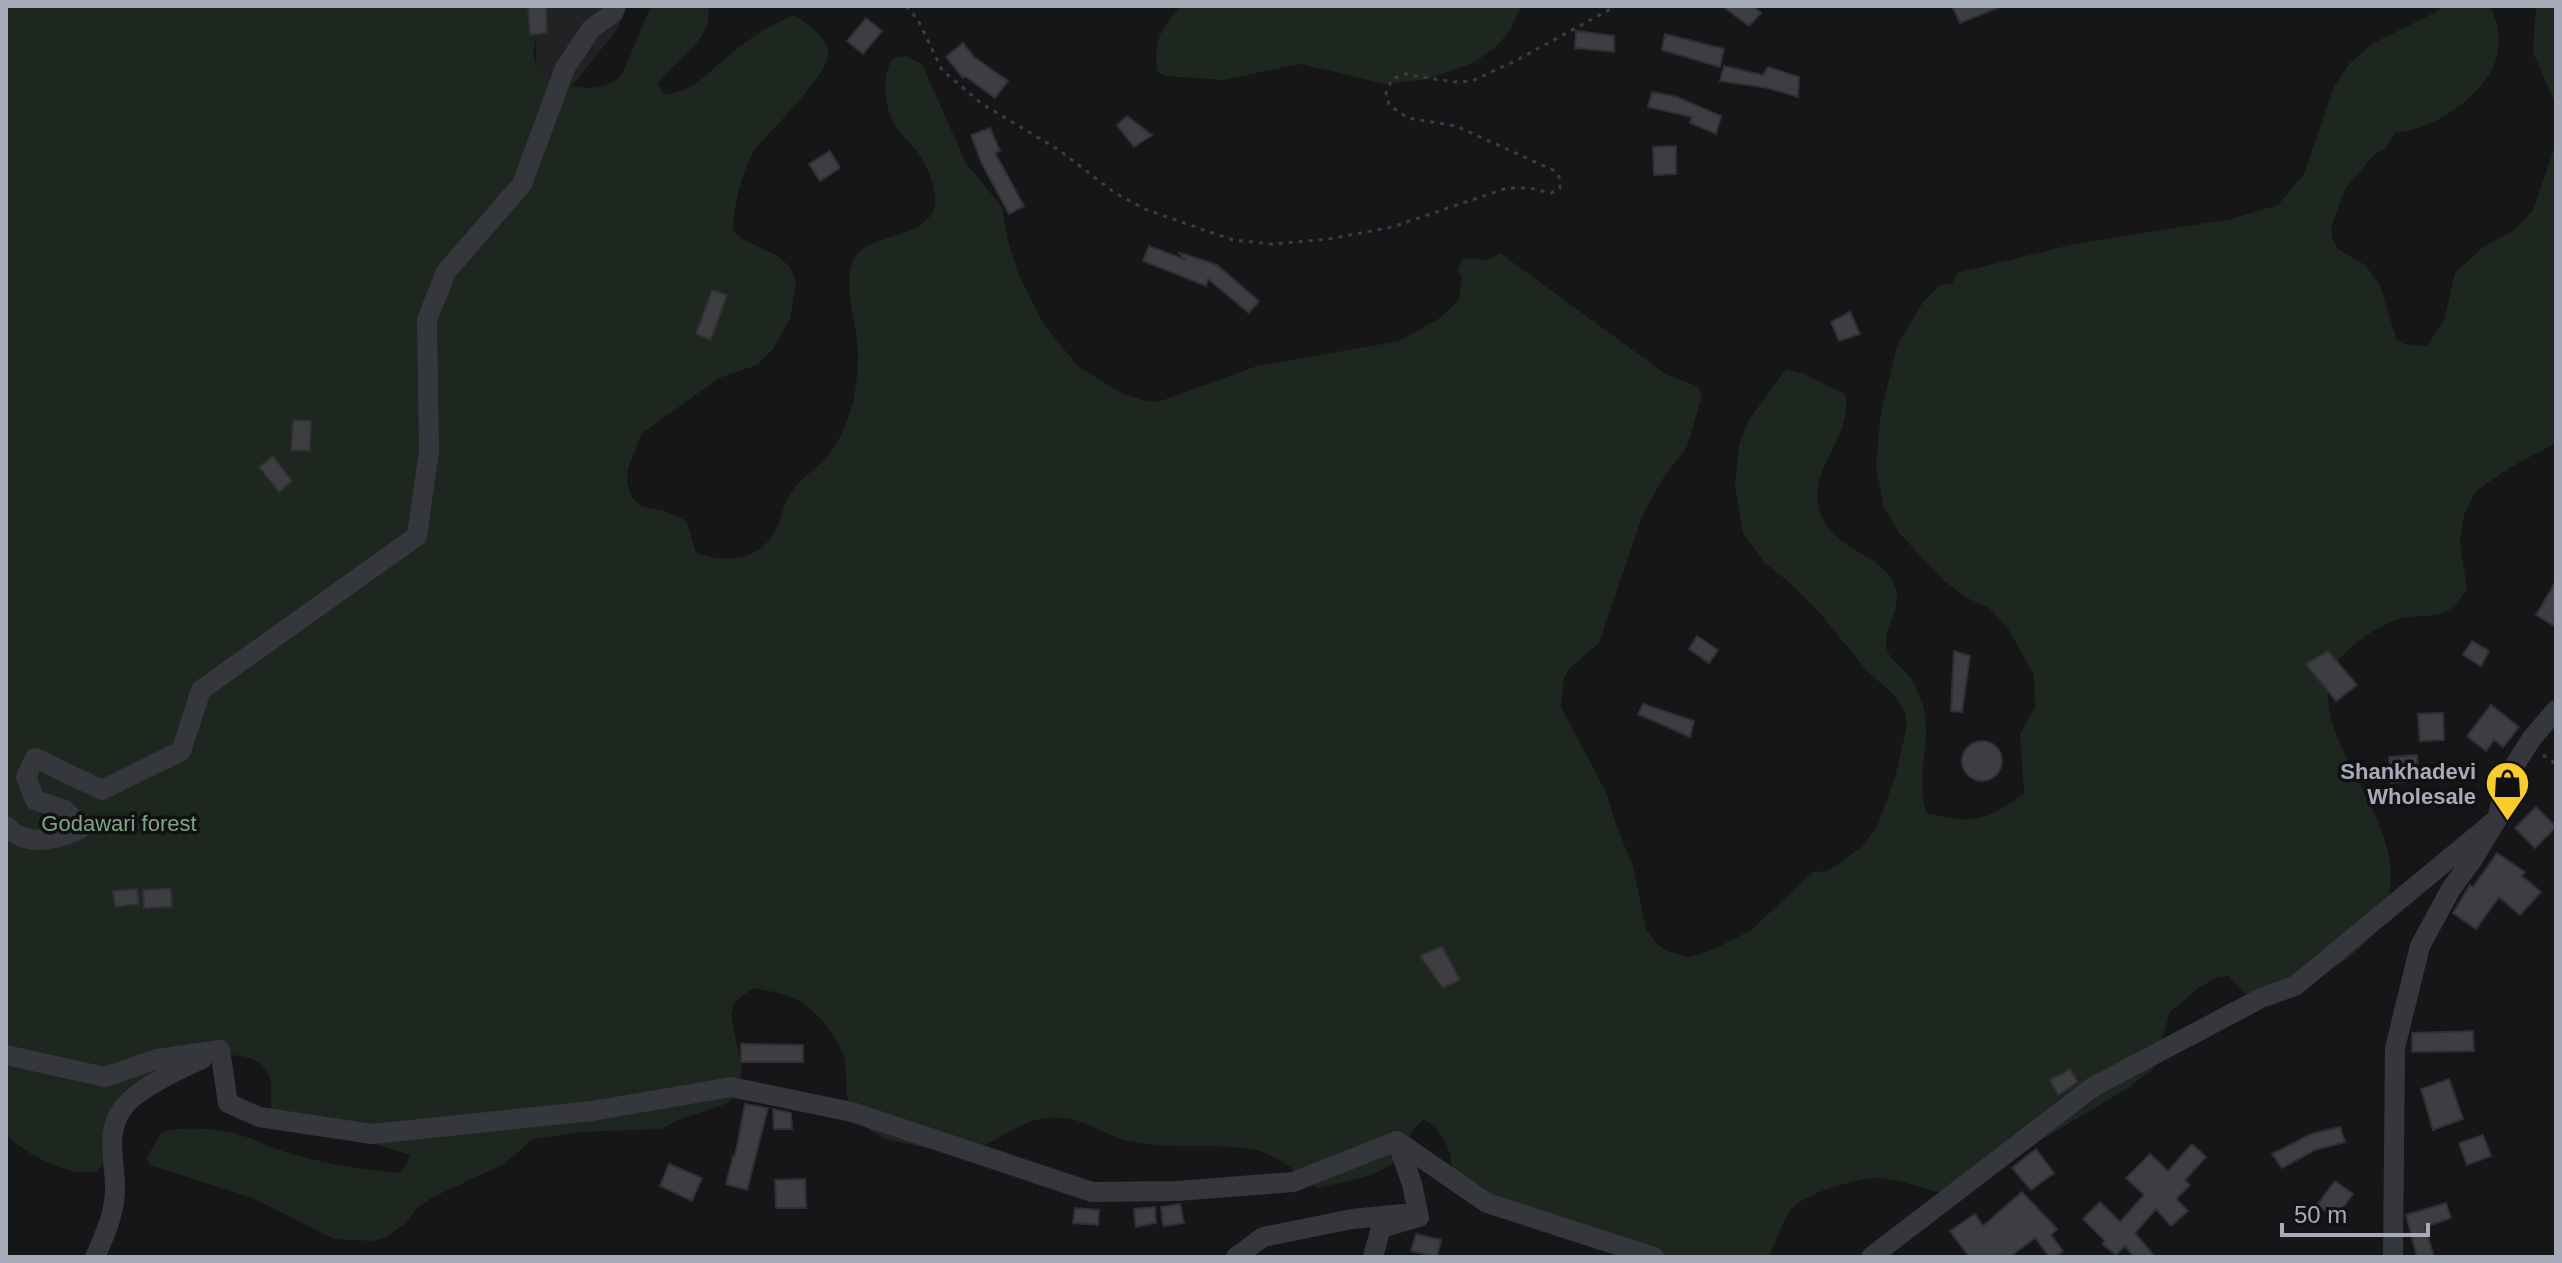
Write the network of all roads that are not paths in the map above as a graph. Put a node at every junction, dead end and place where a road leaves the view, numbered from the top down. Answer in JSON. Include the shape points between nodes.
{"nodes":[{"id":1,"x":616,"y":6,"type":"edge"},
{"id":2,"x":2556,"y":710,"type":"edge"},
{"id":3,"x":2497,"y":819,"type":"junction"},
{"id":4,"x":6,"y":826,"type":"edge"},
{"id":5,"x":220,"y":1050,"type":"junction"},
{"id":6,"x":6,"y":1055,"type":"edge"},
{"id":7,"x":1397,"y":1141,"type":"junction"},
{"id":8,"x":1419,"y":1217,"type":"junction"},
{"id":9,"x":95,"y":1257,"type":"edge"},
{"id":10,"x":1236,"y":1257,"type":"edge"},
{"id":11,"x":1373,"y":1257,"type":"edge"},
{"id":12,"x":1654,"y":1257,"type":"edge"},
{"id":13,"x":1871,"y":1257,"type":"edge"},
{"id":14,"x":2393,"y":1257,"type":"edge"}],
"edges":[{"from":1,"to":4,"type":"street","via":[[591,29],[565,68],[522,184],[446,272],[427,320],[429,451],[417,536],[201,690],[181,751],[102,790],[35,758],[26,777],[35,800],[65,810],[82,828],[63,838],[36,839],[15,835]]},
{"from":2,"to":3,"type":"street","via":[[2507,777]]},
{"from":3,"to":13,"type":"street","via":[[2295,986],[2263,997],[2093,1087]]},
{"from":3,"to":14,"type":"street","via":[[2420,946],[2399,1033]]},
{"from":5,"to":6,"type":"street","via":[[157,1059],[105,1077]]},
{"from":5,"to":7,"type":"street","via":[[228,1103],[259,1117],[372,1134],[592,1111],[731,1087],[852,1112],[1092,1192],[1293,1182]]},
{"from":5,"to":9,"type":"street","via":[[164,1077],[124,1105],[112,1128],[115,1194]]},
{"from":7,"to":8,"type":"street"},
{"from":7,"to":12,"type":"street","via":[[1487,1203]]},
{"from":8,"to":10,"type":"street","via":[[1352,1219],[1263,1237]]},
{"from":8,"to":11,"type":"street","via":[[1381,1228]]}]}
